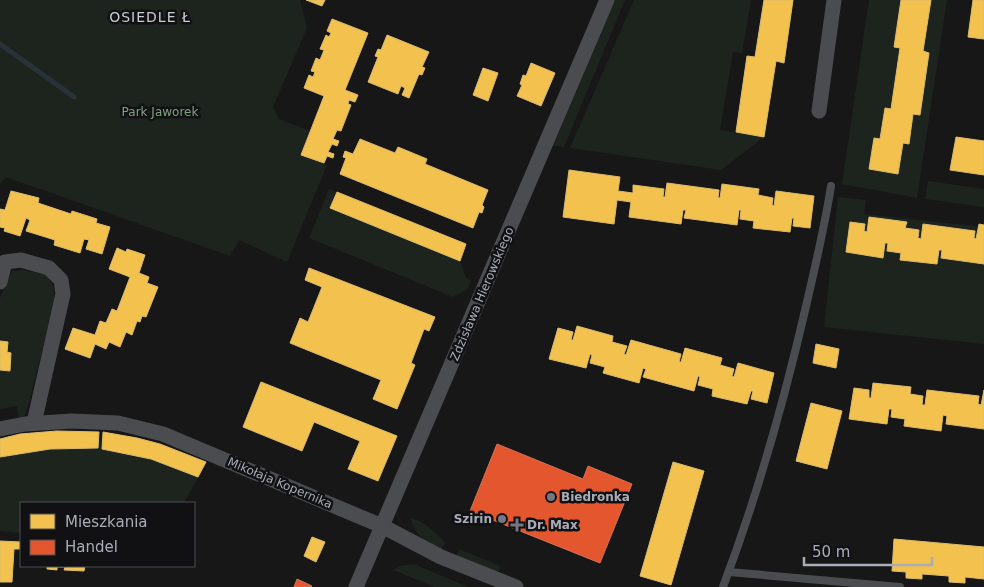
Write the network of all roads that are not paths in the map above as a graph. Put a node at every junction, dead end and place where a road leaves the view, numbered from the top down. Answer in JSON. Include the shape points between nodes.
{"nodes":[{"id":1,"x":607,"y":0,"type":"edge"},
{"id":2,"x":834,"y":0,"type":"edge"},
{"id":3,"x":819,"y":112,"type":"dead end"},
{"id":4,"x":831,"y":186,"type":"dead end"},
{"id":5,"x":0,"y":282,"type":"edge"},
{"id":6,"x":34,"y":423,"type":"junction"},
{"id":7,"x":0,"y":429,"type":"edge"},
{"id":8,"x":382,"y":526,"type":"junction"},
{"id":9,"x":729,"y":572,"type":"junction"},
{"id":10,"x":356,"y":587,"type":"edge"},
{"id":11,"x":516,"y":587,"type":"edge"},
{"id":12,"x":724,"y":587,"type":"edge"},
{"id":13,"x":900,"y":587,"type":"edge"}],
"edges":[{"from":1,"to":8,"type":"street","name":"Zdzisława Hierowskiego"},
{"from":2,"to":3,"type":"street"},
{"from":4,"to":9,"type":"lane","via":[[777,426]]},
{"from":5,"to":6,"type":"street","via":[[5,262],[21,260],[49,268],[62,280],[63,294]]},
{"from":6,"to":7,"type":"street","name":"Mikołaja Kopernika"},
{"from":6,"to":8,"type":"street","name":"Mikołaja Kopernika","via":[[118,423],[163,434]]},
{"from":8,"to":10,"type":"street","name":"Zdzisława Hierowskiego"},
{"from":8,"to":11,"type":"street","name":"Mikołaja Kopernika","via":[[440,557]]},
{"from":9,"to":12,"type":"lane"},
{"from":9,"to":13,"type":"lane"}]}
